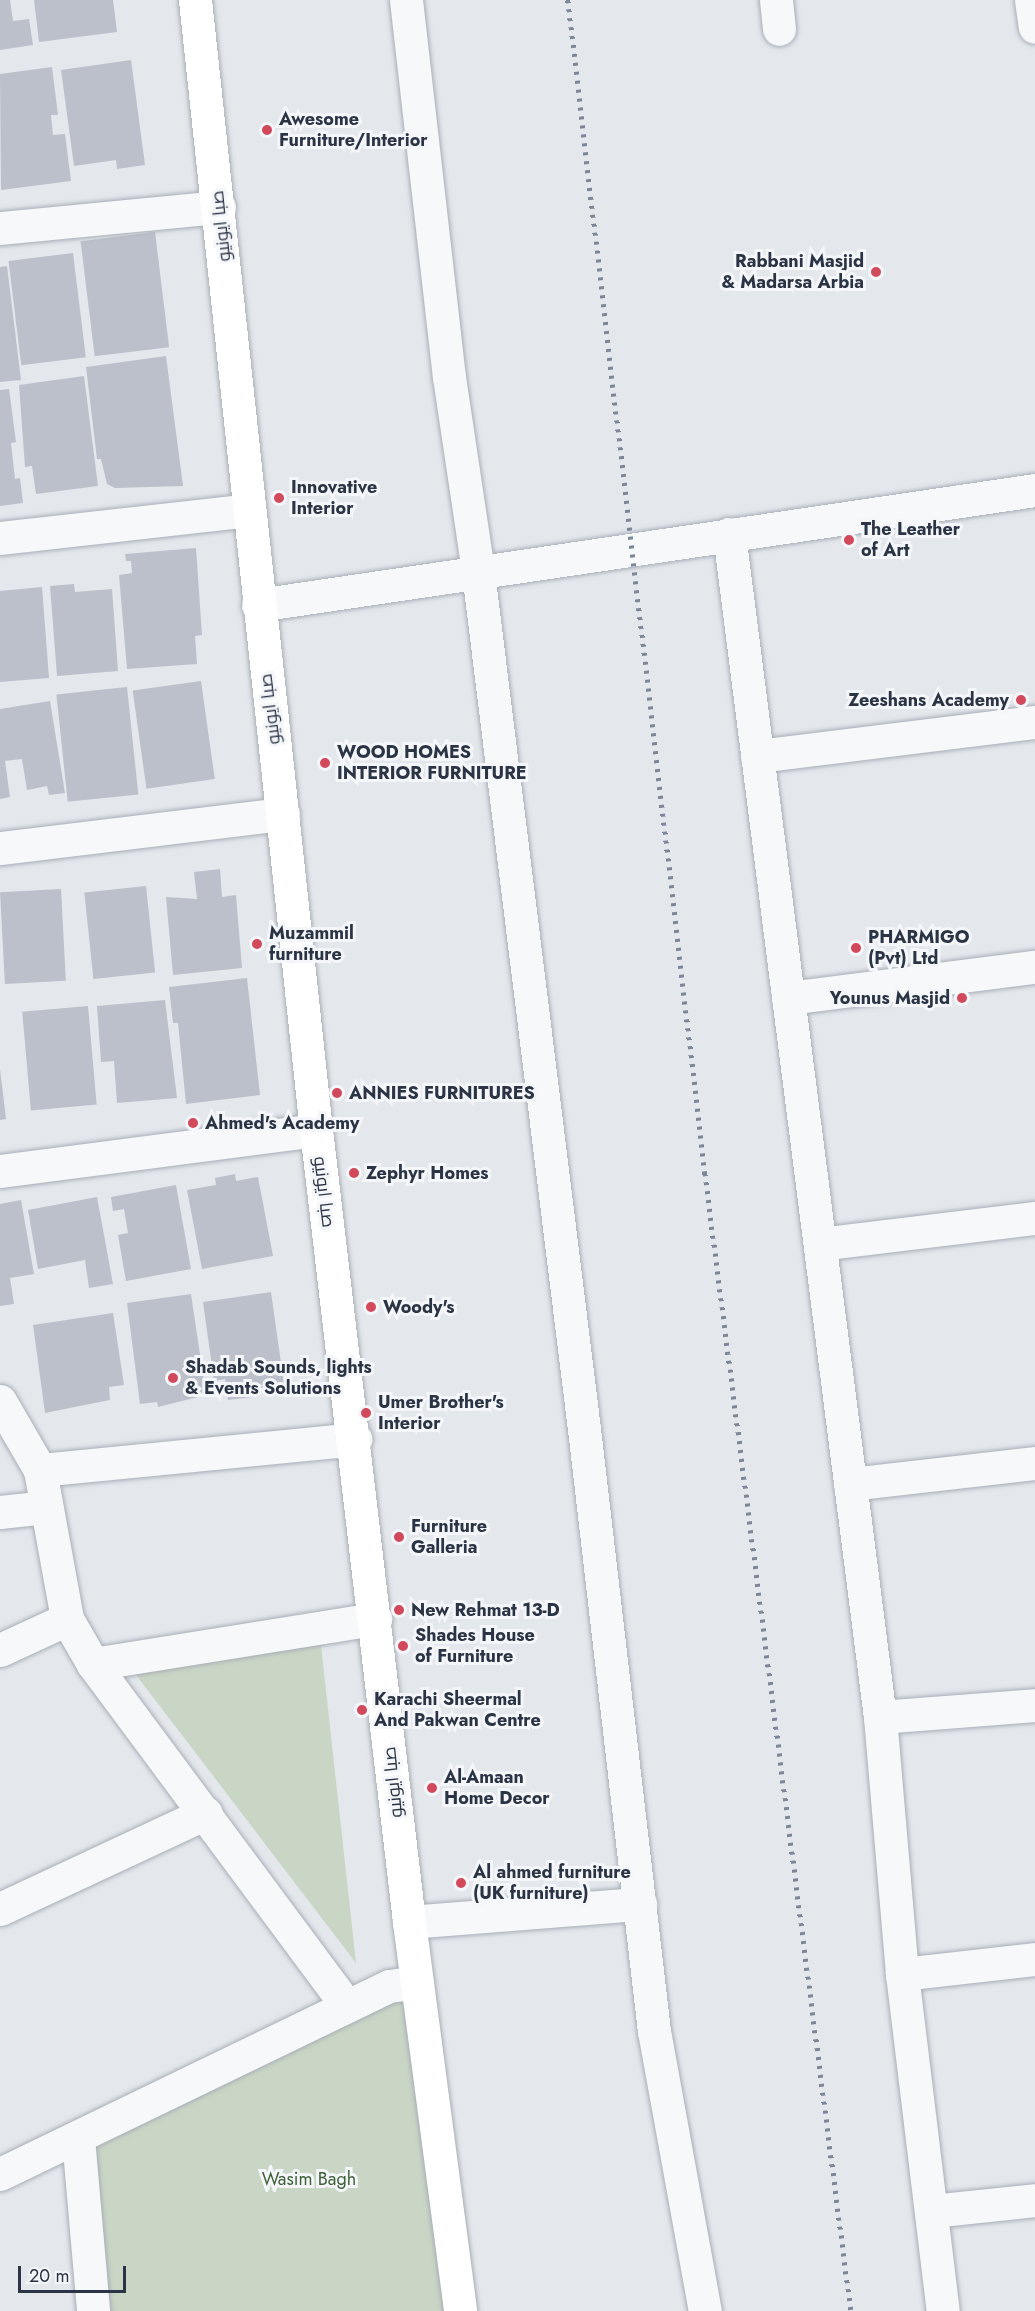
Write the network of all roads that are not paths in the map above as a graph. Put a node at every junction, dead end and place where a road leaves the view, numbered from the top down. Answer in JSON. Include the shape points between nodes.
{"nodes":[{"id":1,"x":195,"y":0,"type":"edge"},
{"id":2,"x":406,"y":0,"type":"edge"},
{"id":3,"x":1031,"y":0,"type":"edge"},
{"id":4,"x":1035,"y":27,"type":"edge"},
{"id":5,"x":219,"y":207,"type":"junction"},
{"id":6,"x":0,"y":228,"type":"edge"},
{"id":7,"x":1035,"y":490,"type":"edge"},
{"id":8,"x":248,"y":510,"type":"junction"},
{"id":9,"x":729,"y":534,"type":"junction"},
{"id":10,"x":0,"y":538,"type":"edge"},
{"id":11,"x":478,"y":572,"type":"junction"},
{"id":12,"x":258,"y":605,"type":"junction"},
{"id":13,"x":1035,"y":722,"type":"edge"},
{"id":14,"x":757,"y":756,"type":"junction"},
{"id":15,"x":283,"y":814,"type":"junction"},
{"id":16,"x":0,"y":848,"type":"edge"},
{"id":17,"x":1035,"y":967,"type":"edge"},
{"id":18,"x":788,"y":998,"type":"junction"},
{"id":19,"x":316,"y":1130,"type":"junction"},
{"id":20,"x":0,"y":1171,"type":"edge"},
{"id":21,"x":1035,"y":1218,"type":"edge"},
{"id":22,"x":820,"y":1245,"type":"junction"},
{"id":23,"x":0,"y":1401,"type":"edge"},
{"id":24,"x":355,"y":1439,"type":"junction"},
{"id":25,"x":1035,"y":1463,"type":"edge"},
{"id":26,"x":40,"y":1470,"type":"junction"},
{"id":27,"x":850,"y":1484,"type":"junction"},
{"id":28,"x":46,"y":1507,"type":"junction"},
{"id":29,"x":0,"y":1512,"type":"edge"},
{"id":30,"x":67,"y":1620,"type":"junction"},
{"id":31,"x":375,"y":1620,"type":"junction"},
{"id":32,"x":0,"y":1650,"type":"edge"},
{"id":33,"x":93,"y":1664,"type":"junction"},
{"id":34,"x":1035,"y":1705,"type":"edge"},
{"id":35,"x":880,"y":1717,"type":"junction"},
{"id":36,"x":206,"y":1813,"type":"junction"},
{"id":37,"x":640,"y":1904,"type":"junction"},
{"id":38,"x":0,"y":1909,"type":"edge"},
{"id":39,"x":408,"y":1922,"type":"junction"},
{"id":40,"x":1035,"y":1959,"type":"edge"},
{"id":41,"x":902,"y":1974,"type":"junction"},
{"id":42,"x":417,"y":1982,"type":"junction"},
{"id":43,"x":347,"y":2007,"type":"junction"},
{"id":44,"x":78,"y":2138,"type":"junction"},
{"id":45,"x":0,"y":2174,"type":"edge"},
{"id":46,"x":1035,"y":2200,"type":"edge"},
{"id":47,"x":931,"y":2211,"type":"junction"},
{"id":48,"x":93,"y":2311,"type":"edge"},
{"id":49,"x":460,"y":2311,"type":"edge"},
{"id":50,"x":705,"y":2311,"type":"edge"},
{"id":51,"x":943,"y":2311,"type":"edge"}],
"edges":[{"from":1,"to":5,"type":"main road","name":"صبا ایونیو"},
{"from":2,"to":11,"type":"street","via":[[449,377]]},
{"from":3,"to":4,"type":"street"},
{"from":5,"to":6,"type":"street"},
{"from":5,"to":8,"type":"main road","name":"صبا ایونیو"},
{"from":7,"to":9,"type":"street"},
{"from":8,"to":10,"type":"street"},
{"from":8,"to":12,"type":"main road","name":"صبا ایونیو"},
{"from":9,"to":11,"type":"street"},
{"from":9,"to":14,"type":"street"},
{"from":11,"to":12,"type":"street"},
{"from":11,"to":37,"type":"street"},
{"from":12,"to":15,"type":"main road","name":"صبا ایونیو"},
{"from":13,"to":14,"type":"street"},
{"from":14,"to":18,"type":"street"},
{"from":15,"to":16,"type":"street"},
{"from":15,"to":19,"type":"main road","name":"صبا ایونیو"},
{"from":17,"to":18,"type":"street"},
{"from":18,"to":22,"type":"street"},
{"from":19,"to":20,"type":"street"},
{"from":19,"to":24,"type":"main road","name":"صبا ایونیو"},
{"from":21,"to":22,"type":"street"},
{"from":22,"to":27,"type":"street"},
{"from":23,"to":26,"type":"street"},
{"from":24,"to":26,"type":"street"},
{"from":24,"to":31,"type":"main road","name":"صبا ایونیو"},
{"from":25,"to":27,"type":"street"},
{"from":26,"to":28,"type":"street"},
{"from":27,"to":35,"type":"street"},
{"from":28,"to":29,"type":"street"},
{"from":28,"to":30,"type":"street"},
{"from":30,"to":32,"type":"street"},
{"from":30,"to":33,"type":"street"},
{"from":31,"to":33,"type":"street"},
{"from":31,"to":39,"type":"main road","name":"صبا ایونیو"},
{"from":33,"to":36,"type":"street"},
{"from":34,"to":35,"type":"street"},
{"from":35,"to":41,"type":"street"},
{"from":36,"to":38,"type":"street"},
{"from":36,"to":43,"type":"street"},
{"from":37,"to":39,"type":"street"},
{"from":37,"to":50,"type":"street","via":[[654,2031]]},
{"from":39,"to":42,"type":"main road","name":"صبا ایونیو"},
{"from":40,"to":41,"type":"street"},
{"from":41,"to":47,"type":"street"},
{"from":42,"to":43,"type":"street","via":[[389,1986]]},
{"from":42,"to":49,"type":"main road","name":"صبا ایونیو"},
{"from":43,"to":44,"type":"street"},
{"from":44,"to":45,"type":"street"},
{"from":44,"to":48,"type":"street"},
{"from":46,"to":47,"type":"street"},
{"from":47,"to":51,"type":"street"}]}
